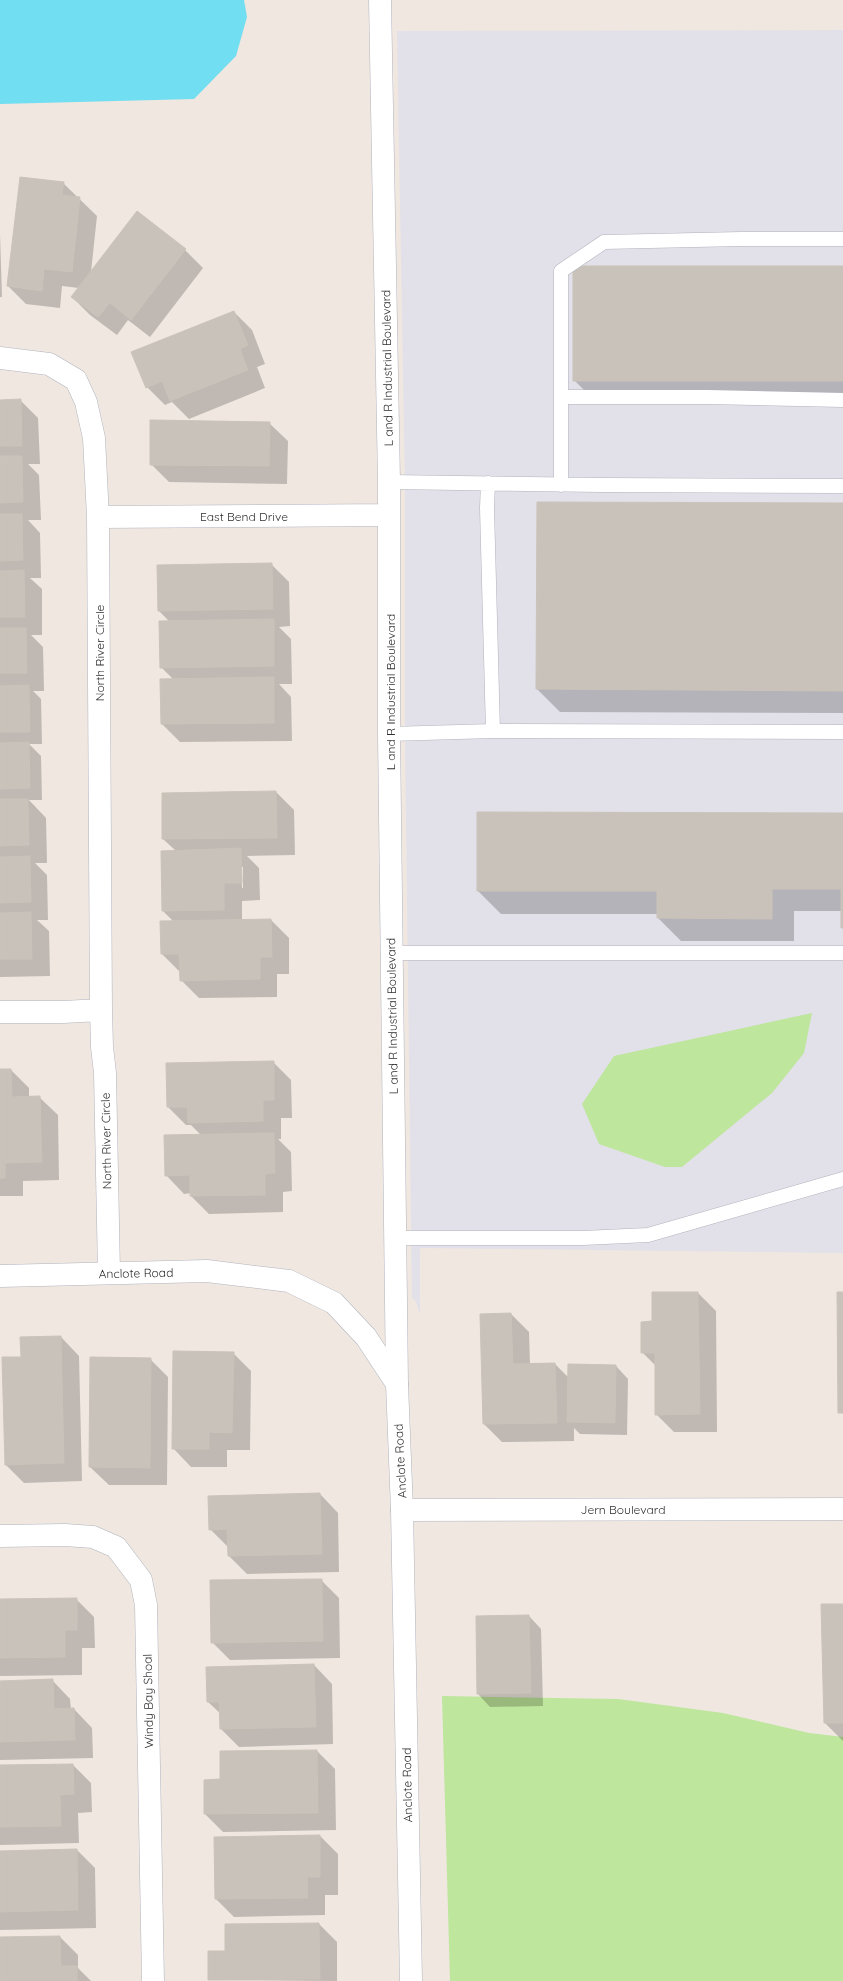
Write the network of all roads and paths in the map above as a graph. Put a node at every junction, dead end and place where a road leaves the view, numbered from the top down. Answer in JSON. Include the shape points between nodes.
{"nodes":[{"id":1,"x":380,"y":0,"type":"edge"},
{"id":2,"x":843,"y":239,"type":"edge"},
{"id":3,"x":0,"y":358,"type":"edge"},
{"id":4,"x":561,"y":397,"type":"junction"},
{"id":5,"x":843,"y":400,"type":"edge"},
{"id":6,"x":389,"y":482,"type":"junction"},
{"id":7,"x":488,"y":483,"type":"junction"},
{"id":8,"x":561,"y":485,"type":"junction"},
{"id":9,"x":843,"y":486,"type":"edge"},
{"id":10,"x":389,"y":515,"type":"junction"},
{"id":11,"x":98,"y":517,"type":"junction"},
{"id":12,"x":493,"y":731,"type":"junction"},
{"id":13,"x":843,"y":732,"type":"edge"},
{"id":14,"x":389,"y":734,"type":"junction"},
{"id":15,"x":392,"y":953,"type":"junction"},
{"id":16,"x":843,"y":953,"type":"edge"},
{"id":17,"x":101,"y":1010,"type":"junction"},
{"id":18,"x":0,"y":1012,"type":"edge"},
{"id":19,"x":843,"y":1179,"type":"edge"},
{"id":20,"x":395,"y":1238,"type":"junction"},
{"id":21,"x":109,"y":1273,"type":"junction"},
{"id":22,"x":0,"y":1276,"type":"edge"},
{"id":23,"x":397,"y":1384,"type":"junction"},
{"id":24,"x":843,"y":1509,"type":"edge"},
{"id":25,"x":402,"y":1510,"type":"junction"},
{"id":26,"x":0,"y":1536,"type":"edge"},
{"id":27,"x":153,"y":1981,"type":"edge"},
{"id":28,"x":411,"y":1981,"type":"edge"}],
"edges":[{"from":1,"to":6,"type":"street","name":"L and R Industrial Boulevard"},
{"from":2,"to":4,"type":"lane","via":[[604,242],[560,271]]},
{"from":3,"to":11,"type":"street","name":"North River Circle","via":[[49,364],[76,380],[86,402],[94,438]]},
{"from":4,"to":5,"type":"lane"},
{"from":4,"to":8,"type":"lane"},
{"from":6,"to":7,"type":"lane"},
{"from":6,"to":10,"type":"street","name":"L and R Industrial Boulevard"},
{"from":7,"to":8,"type":"lane"},
{"from":7,"to":12,"type":"lane"},
{"from":8,"to":9,"type":"lane"},
{"from":10,"to":11,"type":"street","name":"East Bend Drive"},
{"from":10,"to":14,"type":"street","name":"L and R Industrial Boulevard"},
{"from":11,"to":17,"type":"street","name":"North River Circle"},
{"from":12,"to":13,"type":"lane"},
{"from":12,"to":14,"type":"lane"},
{"from":14,"to":15,"type":"street","name":"L and R Industrial Boulevard"},
{"from":15,"to":16,"type":"lane"},
{"from":15,"to":20,"type":"street","name":"L and R Industrial Boulevard"},
{"from":17,"to":18,"type":"street"},
{"from":17,"to":21,"type":"street","name":"North River Circle","via":[[105,1073]]},
{"from":19,"to":20,"type":"lane","via":[[648,1235],[583,1238]]},
{"from":20,"to":23,"type":"street","name":"L and R Industrial Boulevard"},
{"from":21,"to":22,"type":"street","name":"Anclote Road"},
{"from":21,"to":23,"type":"street","name":"Anclote Road","via":[[207,1271],[289,1280],[334,1303],[366,1337]]},
{"from":23,"to":25,"type":"street","name":"Anclote Road"},
{"from":24,"to":25,"type":"street","name":"Jern Boulevard"},
{"from":25,"to":28,"type":"street","name":"Anclote Road"},
{"from":26,"to":27,"type":"street","name":"Windy Bay Shoal","via":[[65,1535],[93,1538],[116,1547],[141,1580],[146,1605]]}]}
